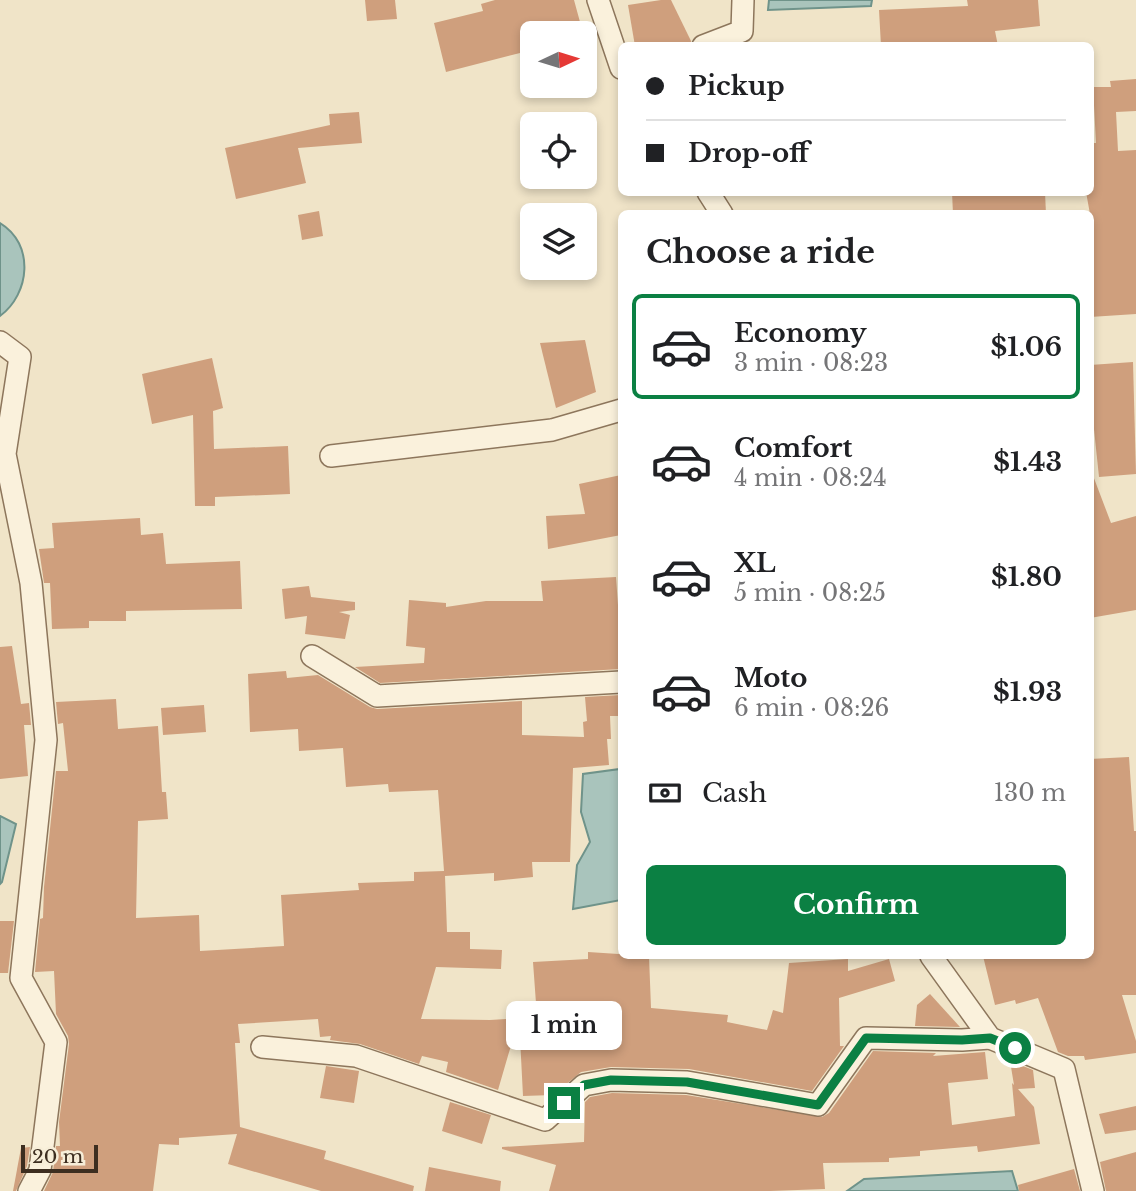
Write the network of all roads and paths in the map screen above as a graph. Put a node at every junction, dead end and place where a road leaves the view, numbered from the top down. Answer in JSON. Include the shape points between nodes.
{"nodes":[{"id":1,"x":598,"y":0,"type":"edge"},
{"id":2,"x":743,"y":0,"type":"edge"},
{"id":3,"x":714,"y":42,"type":"edge"},
{"id":4,"x":618,"y":59,"type":"edge"},
{"id":5,"x":0,"y":342,"type":"edge"},
{"id":6,"x":618,"y":411,"type":"edge"},
{"id":7,"x":331,"y":456,"type":"dead end"},
{"id":8,"x":312,"y":656,"type":"dead end"},
{"id":9,"x":618,"y":682,"type":"edge"},
{"id":10,"x":933,"y":959,"type":"edge"},
{"id":11,"x":990,"y":1038,"type":"junction"},
{"id":12,"x":262,"y":1047,"type":"dead end"},
{"id":13,"x":29,"y":1191,"type":"edge"},
{"id":14,"x":1093,"y":1191,"type":"edge"}],
"edges":[{"from":1,"to":4,"type":"street"},
{"from":2,"to":3,"type":"street","via":[[743,31]]},
{"from":5,"to":13,"type":"street","via":[[20,356],[5,454],[31,583],[46,740],[21,978],[56,1042],[40,1170]]},
{"from":6,"to":7,"type":"street","via":[[551,430]]},
{"from":8,"to":9,"type":"street","via":[[377,696]]},
{"from":10,"to":11,"type":"street"},
{"from":11,"to":12,"type":"street","via":[[866,1038],[818,1105],[687,1082],[611,1080],[584,1085],[545,1120],[356,1056]]},
{"from":11,"to":14,"type":"street","via":[[1064,1069]]}]}
